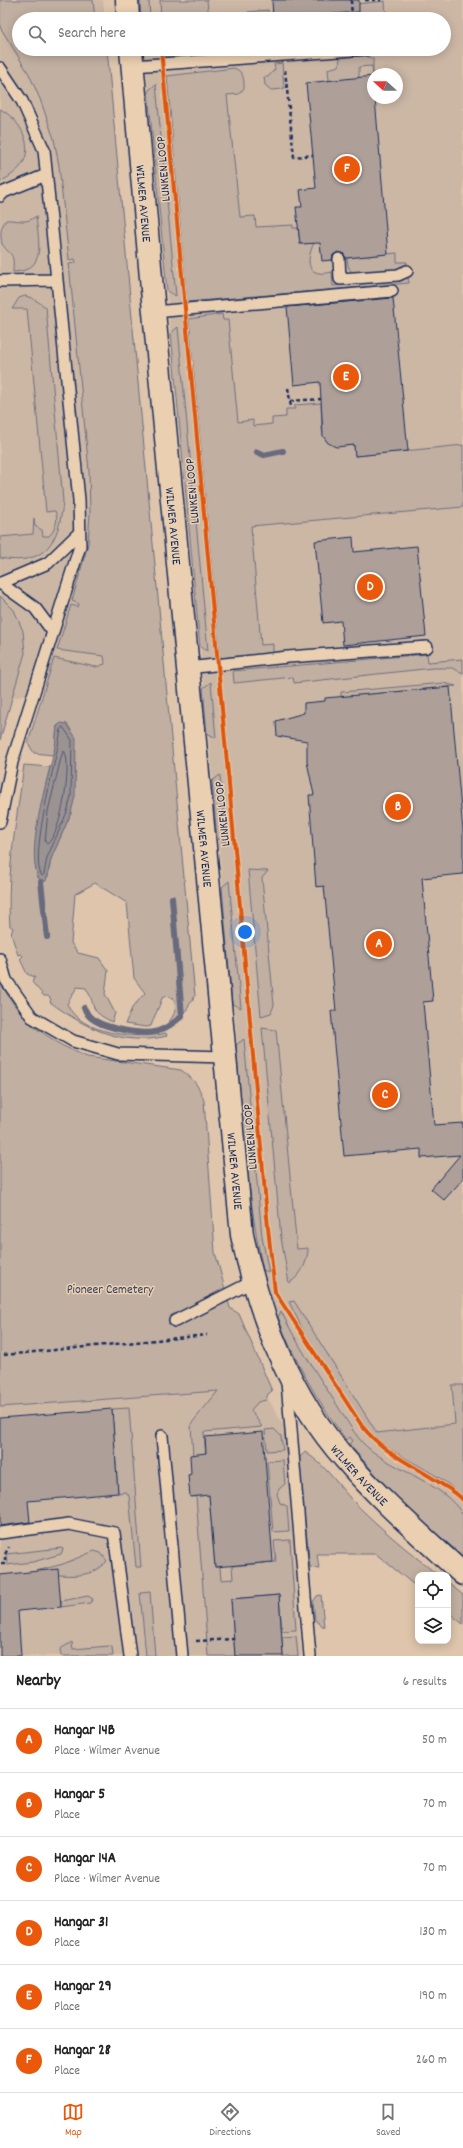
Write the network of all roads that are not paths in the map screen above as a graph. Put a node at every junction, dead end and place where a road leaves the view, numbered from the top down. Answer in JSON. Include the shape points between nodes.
{"nodes":[{"id":1,"x":127,"y":0,"type":"edge"},
{"id":2,"x":128,"y":12,"type":"edge"},
{"id":3,"x":233,"y":56,"type":"edge"},
{"id":4,"x":132,"y":58,"type":"edge"},
{"id":5,"x":0,"y":68,"type":"edge"},
{"id":6,"x":46,"y":174,"type":"junction"},
{"id":7,"x":0,"y":196,"type":"edge"},
{"id":8,"x":339,"y":259,"type":"dead end"},
{"id":9,"x":407,"y":271,"type":"dead end"},
{"id":10,"x":57,"y":280,"type":"junction"},
{"id":11,"x":0,"y":281,"type":"edge"},
{"id":12,"x":392,"y":291,"type":"dead end"},
{"id":13,"x":154,"y":312,"type":"junction"},
{"id":14,"x":80,"y":533,"type":"junction"},
{"id":15,"x":0,"y":583,"type":"edge"},
{"id":16,"x":52,"y":632,"type":"junction"},
{"id":17,"x":426,"y":646,"type":"dead end"},
{"id":18,"x":187,"y":668,"type":"junction"},
{"id":19,"x":0,"y":822,"type":"edge"},
{"id":20,"x":0,"y":959,"type":"edge"},
{"id":21,"x":224,"y":1057,"type":"junction"},
{"id":22,"x":252,"y":1282,"type":"junction"},
{"id":23,"x":175,"y":1321,"type":"dead end"},
{"id":24,"x":286,"y":1368,"type":"junction"},
{"id":25,"x":162,"y":1436,"type":"dead end"},
{"id":26,"x":0,"y":1533,"type":"edge"},
{"id":27,"x":463,"y":1574,"type":"edge"},
{"id":28,"x":130,"y":1656,"type":"edge"},
{"id":29,"x":182,"y":1656,"type":"edge"},
{"id":30,"x":310,"y":1656,"type":"edge"}],
"edges":[{"from":1,"to":2,"type":"street"},
{"from":3,"to":4,"type":"lane"},
{"from":4,"to":13,"type":"street","name":"WILMER AVENUE"},
{"from":5,"to":6,"type":"lane","via":[[22,101],[44,150]]},
{"from":6,"to":7,"type":"lane"},
{"from":6,"to":10,"type":"lane"},
{"from":8,"to":9,"type":"lane","via":[[340,279],[398,275]]},
{"from":10,"to":11,"type":"lane"},
{"from":10,"to":14,"type":"lane"},
{"from":12,"to":13,"type":"lane"},
{"from":13,"to":18,"type":"street","name":"WILMER AVENUE"},
{"from":14,"to":15,"type":"lane","via":[[48,563]]},
{"from":14,"to":16,"type":"lane","via":[[80,546]]},
{"from":15,"to":16,"type":"lane","via":[[35,608]]},
{"from":16,"to":19,"type":"lane","via":[[12,762]]},
{"from":17,"to":18,"type":"lane"},
{"from":18,"to":21,"type":"street","name":"WILMER AVENUE"},
{"from":20,"to":21,"type":"lane","via":[[6,980],[32,1016],[72,1041],[118,1054]]},
{"from":21,"to":22,"type":"street","name":"WILMER AVENUE","via":[[239,1217]]},
{"from":22,"to":23,"type":"lane"},
{"from":22,"to":24,"type":"street","name":"WILMER AVENUE","via":[[271,1337]]},
{"from":24,"to":27,"type":"street","name":"WILMER AVENUE","via":[[318,1423],[344,1459],[375,1492]]},
{"from":24,"to":30,"type":"lane"},
{"from":25,"to":29,"type":"lane"},
{"from":26,"to":28,"type":"lane","via":[[69,1524],[114,1533]]}]}
